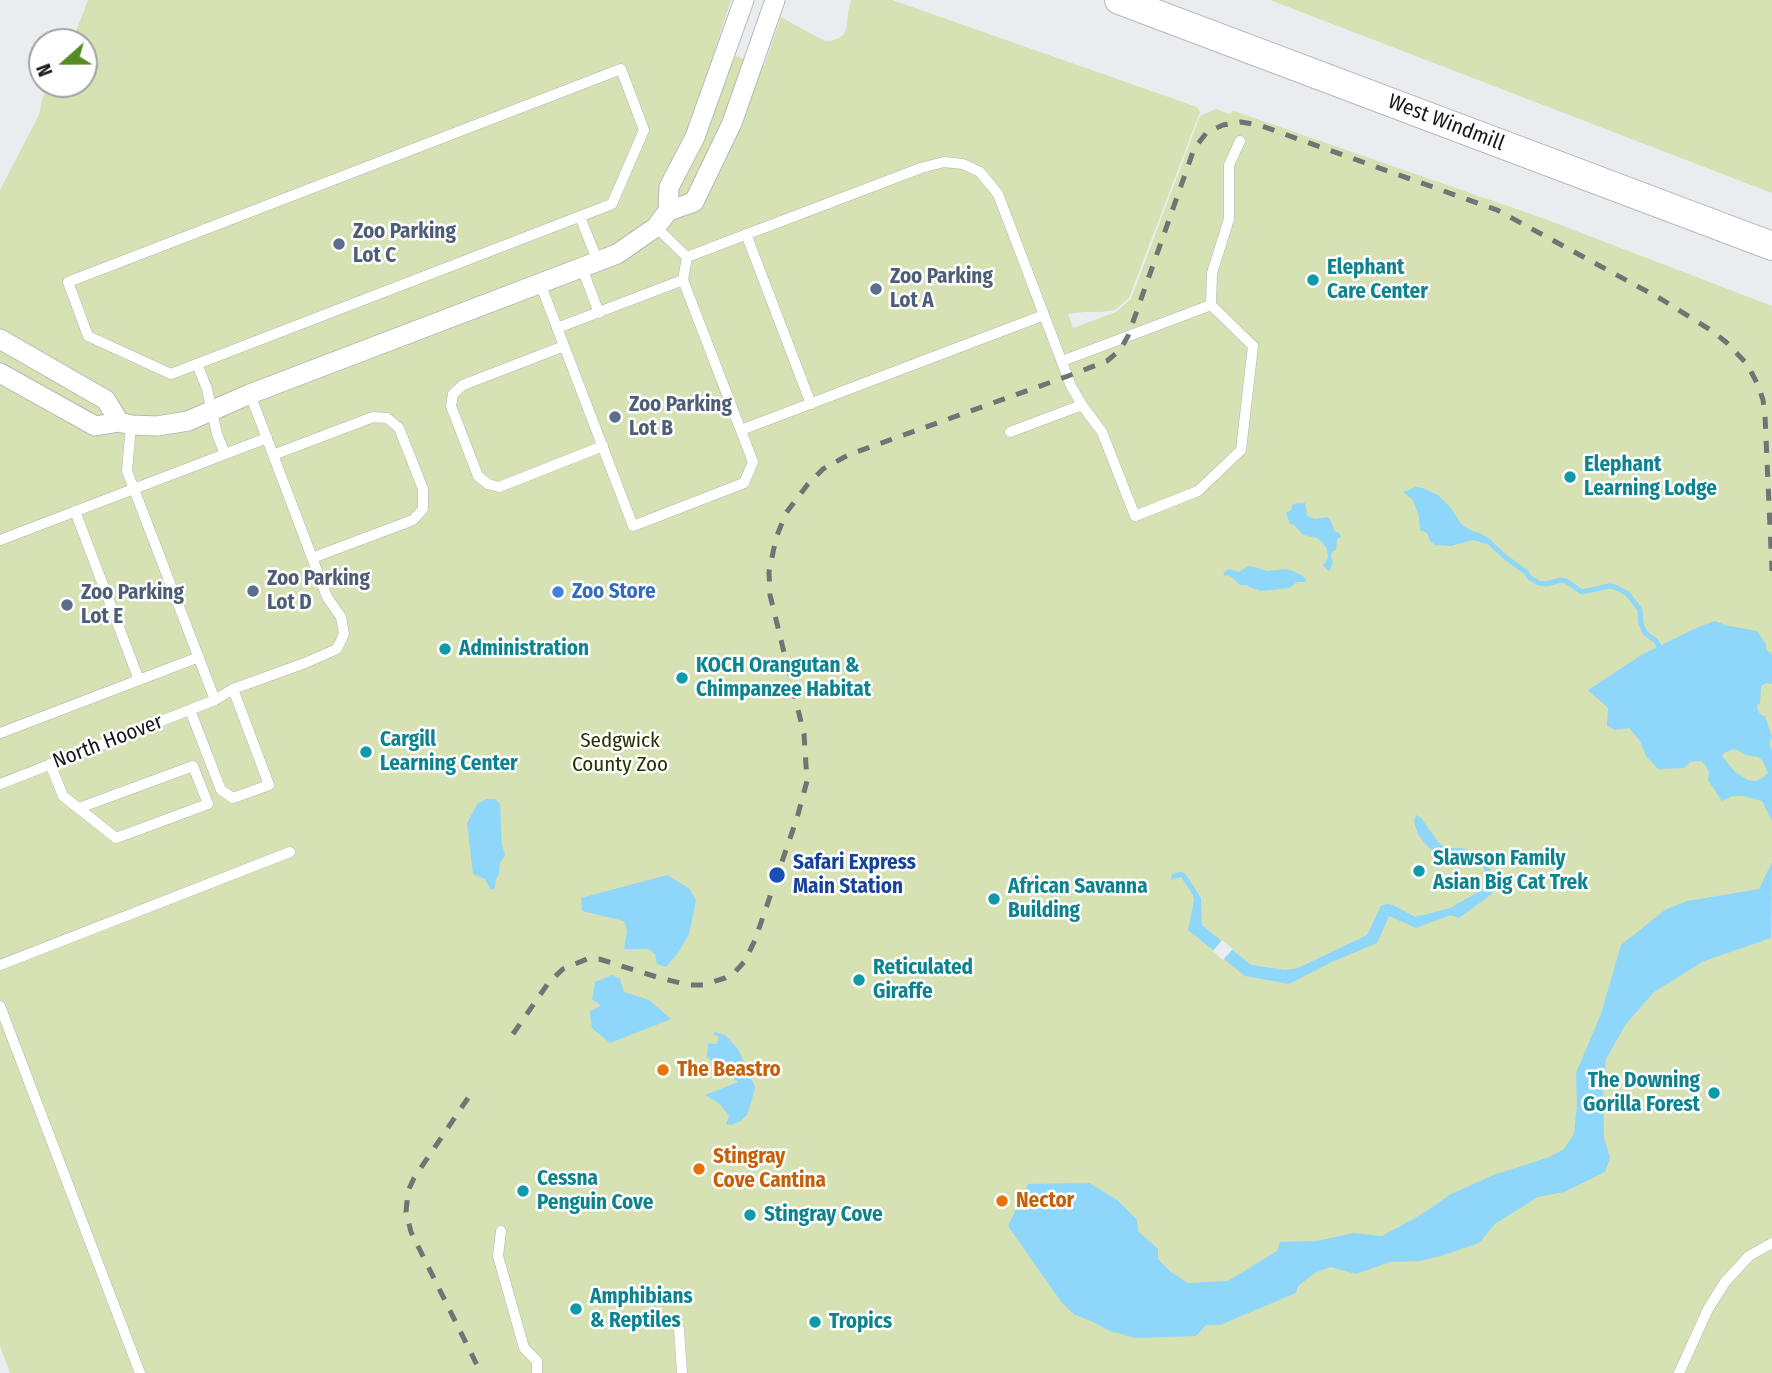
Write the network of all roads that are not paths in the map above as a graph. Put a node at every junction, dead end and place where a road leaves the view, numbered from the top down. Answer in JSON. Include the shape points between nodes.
{"nodes":[{"id":1,"x":744,"y":0,"type":"edge"},
{"id":2,"x":775,"y":0,"type":"edge"},
{"id":3,"x":1119,"y":0,"type":"edge"},
{"id":4,"x":1240,"y":141,"type":"dead end"},
{"id":5,"x":580,"y":217,"type":"junction"},
{"id":6,"x":662,"y":219,"type":"junction"},
{"id":7,"x":746,"y":234,"type":"junction"},
{"id":8,"x":1772,"y":246,"type":"edge"},
{"id":9,"x":687,"y":257,"type":"junction"},
{"id":10,"x":590,"y":265,"type":"junction"},
{"id":11,"x":683,"y":280,"type":"junction"},
{"id":12,"x":540,"y":283,"type":"junction"},
{"id":13,"x":1211,"y":305,"type":"junction"},
{"id":14,"x":599,"y":313,"type":"junction"},
{"id":15,"x":1044,"y":315,"type":"junction"},
{"id":16,"x":557,"y":328,"type":"junction"},
{"id":17,"x":0,"y":339,"type":"edge"},
{"id":18,"x":564,"y":346,"type":"junction"},
{"id":19,"x":1062,"y":361,"type":"junction"},
{"id":20,"x":197,"y":364,"type":"junction"},
{"id":21,"x":0,"y":373,"type":"edge"},
{"id":22,"x":250,"y":394,"type":"junction"},
{"id":23,"x":811,"y":404,"type":"junction"},
{"id":24,"x":1082,"y":405,"type":"junction"},
{"id":25,"x":212,"y":411,"type":"junction"},
{"id":26,"x":125,"y":423,"type":"junction"},
{"id":27,"x":741,"y":430,"type":"junction"},
{"id":28,"x":1010,"y":432,"type":"dead end"},
{"id":29,"x":267,"y":438,"type":"junction"},
{"id":30,"x":603,"y":446,"type":"junction"},
{"id":31,"x":225,"y":454,"type":"junction"},
{"id":32,"x":273,"y":455,"type":"junction"},
{"id":33,"x":134,"y":489,"type":"junction"},
{"id":34,"x":75,"y":511,"type":"junction"},
{"id":35,"x":0,"y":540,"type":"edge"},
{"id":36,"x":312,"y":558,"type":"junction"},
{"id":37,"x":199,"y":657,"type":"junction"},
{"id":38,"x":139,"y":680,"type":"junction"},
{"id":39,"x":233,"y":689,"type":"junction"},
{"id":40,"x":215,"y":700,"type":"junction"},
{"id":41,"x":190,"y":710,"type":"junction"},
{"id":42,"x":0,"y":733,"type":"edge"},
{"id":43,"x":50,"y":764,"type":"junction"},
{"id":44,"x":217,"y":779,"type":"junction"},
{"id":45,"x":0,"y":784,"type":"edge"},
{"id":46,"x":201,"y":785,"type":"junction"},
{"id":47,"x":79,"y":808,"type":"junction"},
{"id":48,"x":290,"y":852,"type":"dead end"},
{"id":49,"x":0,"y":965,"type":"edge"},
{"id":50,"x":0,"y":1006,"type":"edge"},
{"id":51,"x":501,"y":1231,"type":"dead end"},
{"id":52,"x":1772,"y":1243,"type":"edge"},
{"id":53,"x":678,"y":1329,"type":"dead end"},
{"id":54,"x":140,"y":1373,"type":"edge"},
{"id":55,"x":537,"y":1373,"type":"edge"},
{"id":56,"x":682,"y":1373,"type":"edge"},
{"id":57,"x":1679,"y":1373,"type":"edge"}],
"edges":[{"from":1,"to":6,"type":"street","via":[[695,137],[670,187]]},
{"from":2,"to":6,"type":"street","via":[[732,123],[694,202]]},
{"from":3,"to":8,"type":"street","name":"West Windmill"},
{"from":4,"to":13,"type":"lane","via":[[1229,165],[1229,219],[1212,273]]},
{"from":5,"to":10,"type":"lane"},
{"from":5,"to":20,"type":"lane"},
{"from":5,"to":20,"type":"lane","via":[[612,204],[644,130],[621,69],[68,282],[88,336],[172,374]]},
{"from":6,"to":9,"type":"lane"},
{"from":6,"to":10,"type":"street","via":[[633,244]]},
{"from":7,"to":9,"type":"lane"},
{"from":7,"to":15,"type":"lane","via":[[921,167],[963,164],[980,172],[998,194]]},
{"from":7,"to":23,"type":"lane"},
{"from":9,"to":11,"type":"lane"},
{"from":10,"to":12,"type":"street"},
{"from":10,"to":14,"type":"lane"},
{"from":11,"to":14,"type":"lane"},
{"from":11,"to":27,"type":"lane"},
{"from":12,"to":16,"type":"lane"},
{"from":12,"to":22,"type":"street"},
{"from":13,"to":19,"type":"lane"},
{"from":13,"to":24,"type":"lane","via":[[1253,346],[1241,450],[1198,491],[1135,516],[1102,432]]},
{"from":14,"to":16,"type":"lane"},
{"from":15,"to":19,"type":"lane"},
{"from":15,"to":23,"type":"lane"},
{"from":16,"to":18,"type":"lane"},
{"from":17,"to":26,"type":"street","via":[[106,400]]},
{"from":18,"to":30,"type":"lane"},
{"from":18,"to":30,"type":"lane","via":[[463,385],[453,394],[451,406],[473,465],[478,476],[499,486]]},
{"from":19,"to":24,"type":"lane"},
{"from":20,"to":25,"type":"lane"},
{"from":21,"to":26,"type":"street","via":[[95,426]]},
{"from":22,"to":25,"type":"street"},
{"from":22,"to":29,"type":"lane"},
{"from":23,"to":27,"type":"lane"},
{"from":24,"to":28,"type":"lane"},
{"from":25,"to":26,"type":"street","via":[[157,426]]},
{"from":25,"to":31,"type":"lane"},
{"from":26,"to":33,"type":"lane","via":[[127,471]]},
{"from":27,"to":30,"type":"lane","via":[[753,462],[744,483],[633,526]]},
{"from":29,"to":31,"type":"lane"},
{"from":29,"to":32,"type":"lane"},
{"from":31,"to":33,"type":"lane"},
{"from":32,"to":36,"type":"lane"},
{"from":32,"to":36,"type":"lane","via":[[373,417],[387,418],[399,428],[423,489],[423,509],[414,520]]},
{"from":33,"to":34,"type":"lane"},
{"from":33,"to":37,"type":"lane"},
{"from":34,"to":35,"type":"lane"},
{"from":34,"to":38,"type":"lane"},
{"from":36,"to":39,"type":"lane","name":"North Hoover","via":[[327,597],[341,617],[344,634],[337,649]]},
{"from":37,"to":38,"type":"lane"},
{"from":37,"to":40,"type":"lane"},
{"from":38,"to":42,"type":"lane"},
{"from":39,"to":40,"type":"lane","name":"North Hoover"},
{"from":39,"to":44,"type":"lane","via":[[269,785],[233,798],[221,790]]},
{"from":40,"to":41,"type":"lane","name":"North Hoover"},
{"from":41,"to":43,"type":"lane","name":"North Hoover"},
{"from":41,"to":44,"type":"lane"},
{"from":43,"to":45,"type":"lane","name":"North Hoover"},
{"from":43,"to":47,"type":"lane","via":[[63,796]]},
{"from":44,"to":46,"type":"lane"},
{"from":46,"to":47,"type":"lane","via":[[193,766]]},
{"from":46,"to":47,"type":"lane","via":[[208,804],[116,838]]},
{"from":48,"to":49,"type":"lane"},
{"from":50,"to":54,"type":"lane"},
{"from":51,"to":55,"type":"lane","via":[[498,1256],[524,1348],[537,1361]]},
{"from":52,"to":57,"type":"lane","via":[[1749,1256],[1725,1282]]},
{"from":53,"to":56,"type":"lane"}]}
